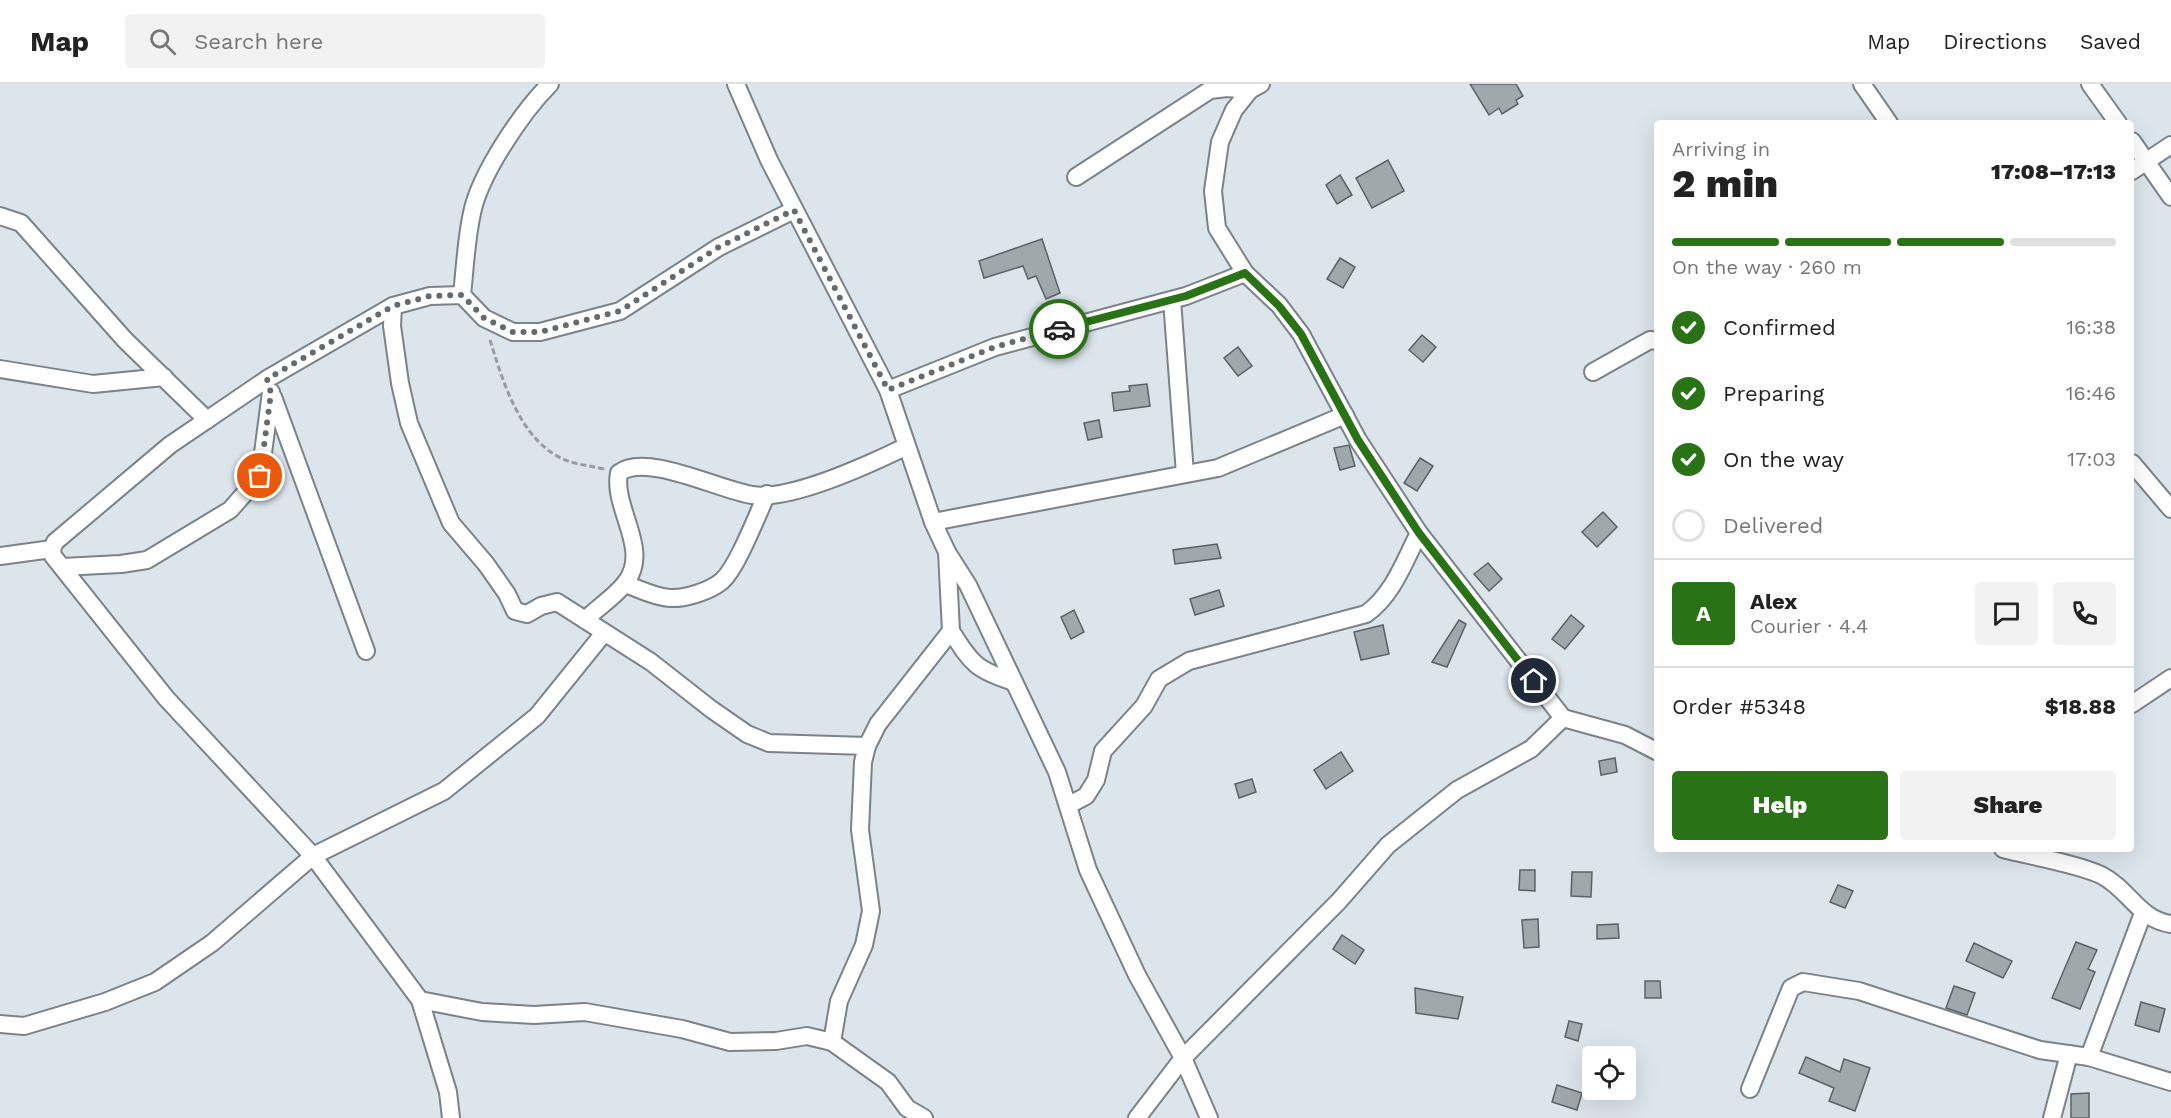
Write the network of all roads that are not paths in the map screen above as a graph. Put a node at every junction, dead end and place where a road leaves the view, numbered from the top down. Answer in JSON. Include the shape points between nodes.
{"nodes":[{"id":1,"x":550,"y":84,"type":"edge"},
{"id":2,"x":736,"y":84,"type":"edge"},
{"id":3,"x":1862,"y":84,"type":"edge"},
{"id":4,"x":2090,"y":84,"type":"edge"},
{"id":5,"x":1255,"y":87,"type":"edge"},
{"id":6,"x":1887,"y":120,"type":"edge"},
{"id":7,"x":2116,"y":120,"type":"edge"},
{"id":8,"x":2134,"y":144,"type":"edge"},
{"id":9,"x":2171,"y":145,"type":"edge"},
{"id":10,"x":2146,"y":160,"type":"junction"},
{"id":11,"x":2134,"y":169,"type":"edge"},
{"id":12,"x":1076,"y":177,"type":"dead end"},
{"id":13,"x":2171,"y":197,"type":"edge"},
{"id":14,"x":794,"y":210,"type":"junction"},
{"id":15,"x":0,"y":216,"type":"edge"},
{"id":16,"x":1245,"y":273,"type":"junction"},
{"id":17,"x":462,"y":295,"type":"junction"},
{"id":18,"x":1172,"y":300,"type":"junction"},
{"id":19,"x":393,"y":306,"type":"junction"},
{"id":20,"x":1654,"y":340,"type":"edge"},
{"id":21,"x":0,"y":369,"type":"edge"},
{"id":22,"x":1593,"y":372,"type":"dead end"},
{"id":23,"x":164,"y":377,"type":"junction"},
{"id":24,"x":269,"y":386,"type":"junction"},
{"id":25,"x":888,"y":390,"type":"junction"},
{"id":26,"x":1345,"y":415,"type":"junction"},
{"id":27,"x":207,"y":420,"type":"junction"},
{"id":28,"x":905,"y":447,"type":"junction"},
{"id":29,"x":2134,"y":465,"type":"edge"},
{"id":30,"x":1185,"y":474,"type":"junction"},
{"id":31,"x":767,"y":494,"type":"junction"},
{"id":32,"x":2171,"y":509,"type":"edge"},
{"id":33,"x":933,"y":522,"type":"junction"},
{"id":34,"x":1419,"y":533,"type":"junction"},
{"id":35,"x":52,"y":549,"type":"junction"},
{"id":36,"x":947,"y":552,"type":"junction"},
{"id":37,"x":0,"y":556,"type":"edge"},
{"id":38,"x":62,"y":567,"type":"junction"},
{"id":39,"x":625,"y":584,"type":"junction"},
{"id":40,"x":585,"y":620,"type":"junction"},
{"id":41,"x":951,"y":631,"type":"junction"},
{"id":42,"x":604,"y":633,"type":"junction"},
{"id":43,"x":366,"y":651,"type":"dead end"},
{"id":44,"x":2171,"y":678,"type":"edge"},
{"id":45,"x":1014,"y":682,"type":"junction"},
{"id":46,"x":2134,"y":703,"type":"edge"},
{"id":47,"x":1563,"y":718,"type":"junction"},
{"id":48,"x":867,"y":746,"type":"junction"},
{"id":49,"x":1654,"y":750,"type":"edge"},
{"id":50,"x":1069,"y":805,"type":"junction"},
{"id":51,"x":2015,"y":852,"type":"edge"},
{"id":52,"x":313,"y":856,"type":"junction"},
{"id":53,"x":2143,"y":913,"type":"junction"},
{"id":54,"x":2171,"y":924,"type":"edge"},
{"id":55,"x":420,"y":1000,"type":"junction"},
{"id":56,"x":0,"y":1024,"type":"edge"},
{"id":57,"x":832,"y":1042,"type":"junction"},
{"id":58,"x":2068,"y":1054,"type":"junction"},
{"id":59,"x":1183,"y":1058,"type":"junction"},
{"id":60,"x":2089,"y":1058,"type":"junction"},
{"id":61,"x":2171,"y":1082,"type":"edge"},
{"id":62,"x":1750,"y":1089,"type":"dead end"},
{"id":63,"x":451,"y":1118,"type":"edge"},
{"id":64,"x":924,"y":1118,"type":"edge"},
{"id":65,"x":1137,"y":1118,"type":"edge"},
{"id":66,"x":1209,"y":1118,"type":"edge"},
{"id":67,"x":2052,"y":1118,"type":"edge"}],
"edges":[{"from":1,"to":17,"type":"street","via":[[534,99],[490,167],[472,212]]},
{"from":2,"to":14,"type":"street"},
{"from":3,"to":6,"type":"street"},
{"from":4,"to":7,"type":"street"},
{"from":5,"to":12,"type":"street","via":[[1210,90]]},
{"from":5,"to":16,"type":"street","via":[[1234,110],[1221,142],[1213,191],[1217,228]]},
{"from":8,"to":10,"type":"street"},
{"from":9,"to":10,"type":"street"},
{"from":10,"to":11,"type":"street"},
{"from":10,"to":13,"type":"street"},
{"from":14,"to":17,"type":"street","via":[[719,247],[620,311],[540,332],[513,332],[484,318]]},
{"from":14,"to":25,"type":"street"},
{"from":15,"to":23,"type":"street","via":[[21,224],[125,340]]},
{"from":16,"to":18,"type":"street"},
{"from":16,"to":26,"type":"street","via":[[1301,334]]},
{"from":17,"to":19,"type":"street","via":[[430,296]]},
{"from":18,"to":25,"type":"street","via":[[995,347]]},
{"from":18,"to":30,"type":"street"},
{"from":19,"to":24,"type":"street"},
{"from":19,"to":40,"type":"street","via":[[399,383],[409,423],[451,523],[491,572],[516,611],[526,614],[557,602]]},
{"from":20,"to":22,"type":"street"},
{"from":21,"to":23,"type":"street","via":[[93,384]]},
{"from":23,"to":27,"type":"street"},
{"from":24,"to":27,"type":"street"},
{"from":24,"to":38,"type":"street","via":[[260,476],[230,510],[147,560]]},
{"from":24,"to":43,"type":"street"},
{"from":25,"to":28,"type":"street"},
{"from":26,"to":30,"type":"street","via":[[1218,468]]},
{"from":26,"to":34,"type":"street"},
{"from":27,"to":35,"type":"street","via":[[170,445],[55,542]]},
{"from":28,"to":31,"type":"street","via":[[827,481]]},
{"from":28,"to":33,"type":"street"},
{"from":29,"to":32,"type":"street"},
{"from":30,"to":33,"type":"street"},
{"from":31,"to":39,"type":"street","via":[[722,580],[698,593],[672,598]]},
{"from":31,"to":39,"type":"street","via":[[745,493],[651,466],[637,465],[619,473],[617,484],[634,557]]},
{"from":33,"to":36,"type":"street"},
{"from":34,"to":47,"type":"street"},
{"from":34,"to":50,"type":"street","via":[[1390,591],[1366,614],[1189,661],[1159,679],[1144,705],[1103,751],[1096,780],[1086,796]]},
{"from":35,"to":37,"type":"street"},
{"from":35,"to":38,"type":"street"},
{"from":36,"to":41,"type":"street"},
{"from":36,"to":45,"type":"street","via":[[968,585]]},
{"from":38,"to":52,"type":"street","via":[[166,698]]},
{"from":39,"to":40,"type":"street"},
{"from":40,"to":42,"type":"street"},
{"from":41,"to":45,"type":"street","via":[[970,661],[988,674]]},
{"from":41,"to":48,"type":"street","via":[[878,724]]},
{"from":42,"to":48,"type":"street","via":[[758,739],[769,743]]},
{"from":42,"to":52,"type":"street","via":[[537,716],[444,791]]},
{"from":44,"to":46,"type":"street"},
{"from":45,"to":50,"type":"street"},
{"from":47,"to":49,"type":"street","via":[[1625,735]]},
{"from":47,"to":59,"type":"street","via":[[1531,749],[1457,789],[1388,845],[1339,902]]},
{"from":48,"to":57,"type":"street","via":[[860,830],[871,911],[864,945],[839,1001]]},
{"from":50,"to":59,"type":"street","via":[[1088,870],[1137,975]]},
{"from":51,"to":53,"type":"street","via":[[2100,874],[2117,885]]},
{"from":52,"to":55,"type":"street"},
{"from":52,"to":56,"type":"street","via":[[212,943],[155,982],[105,1002],[24,1026]]},
{"from":53,"to":54,"type":"street","via":[[2157,922]]},
{"from":53,"to":60,"type":"street"},
{"from":55,"to":57,"type":"street","via":[[492,1013],[585,1012],[682,1029],[730,1042],[807,1036]]},
{"from":55,"to":63,"type":"street","via":[[448,1092]]},
{"from":57,"to":64,"type":"street","via":[[888,1082],[907,1107]]},
{"from":58,"to":60,"type":"street"},
{"from":58,"to":62,"type":"street","via":[[2040,1050],[1859,991],[1803,982],[1791,988]]},
{"from":58,"to":67,"type":"street"},
{"from":59,"to":65,"type":"street"},
{"from":59,"to":66,"type":"street"},
{"from":60,"to":61,"type":"street"}]}
